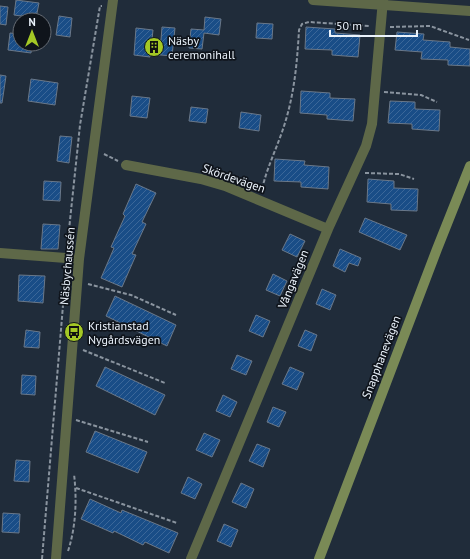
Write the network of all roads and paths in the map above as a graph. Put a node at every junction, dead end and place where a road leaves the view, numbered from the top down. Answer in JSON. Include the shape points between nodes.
{"nodes":[{"id":1,"x":113,"y":0,"type":"edge"},
{"id":2,"x":313,"y":0,"type":"edge"},
{"id":3,"x":383,"y":2,"type":"edge"},
{"id":4,"x":470,"y":11,"type":"edge"},
{"id":5,"x":381,"y":27,"type":"junction"},
{"id":6,"x":469,"y":40,"type":"edge"},
{"id":7,"x":375,"y":92,"type":"junction"},
{"id":8,"x":437,"y":102,"type":"dead end"},
{"id":9,"x":101,"y":152,"type":"dead end"},
{"id":10,"x":126,"y":165,"type":"joint"},
{"id":11,"x":470,"y":166,"type":"edge"},
{"id":12,"x":354,"y":173,"type":"junction"},
{"id":13,"x":414,"y":179,"type":"dead end"},
{"id":14,"x":259,"y":200,"type":"junction"},
{"id":15,"x":328,"y":229,"type":"junction"},
{"id":16,"x":0,"y":253,"type":"edge"},
{"id":17,"x":79,"y":259,"type":"junction"},
{"id":18,"x":88,"y":278,"type":"dead end"},
{"id":19,"x":82,"y":283,"type":"junction"},
{"id":20,"x":87,"y":291,"type":"dead end"},
{"id":21,"x":176,"y":315,"type":"dead end"},
{"id":22,"x":79,"y":347,"type":"junction"},
{"id":23,"x":82,"y":357,"type":"dead end"},
{"id":24,"x":165,"y":383,"type":"dead end"},
{"id":25,"x":78,"y":413,"type":"dead end"},
{"id":26,"x":67,"y":417,"type":"junction"},
{"id":27,"x":77,"y":420,"type":"junction"},
{"id":28,"x":77,"y":428,"type":"dead end"},
{"id":29,"x":148,"y":442,"type":"dead end"},
{"id":30,"x":75,"y":466,"type":"dead end"},
{"id":31,"x":62,"y":483,"type":"junction"},
{"id":32,"x":76,"y":488,"type":"junction"},
{"id":33,"x":177,"y":523,"type":"dead end"},
{"id":34,"x":67,"y":555,"type":"dead end"},
{"id":35,"x":56,"y":559,"type":"edge"},
{"id":36,"x":191,"y":559,"type":"edge"},
{"id":37,"x":319,"y":559,"type":"edge"}],
"edges":[{"from":1,"to":17,"type":"street","name":"Näsbychaussén"},
{"from":2,"to":3,"type":"street"},
{"from":3,"to":4,"type":"street"},
{"from":3,"to":5,"type":"street","name":"Vångavägen"},
{"from":5,"to":6,"type":"path","via":[[430,26]]},
{"from":5,"to":7,"type":"street","name":"Vångavägen"},
{"from":5,"to":14,"type":"path","via":[[309,22],[302,24],[299,30],[293,96],[282,133],[266,169]]},
{"from":7,"to":8,"type":"path","via":[[421,95]]},
{"from":7,"to":12,"type":"street","name":"Vångavägen","via":[[372,124]]},
{"from":9,"to":10,"type":"path"},
{"from":10,"to":14,"type":"street","name":"Skördevägen","via":[[201,179]]},
{"from":11,"to":37,"type":"main road","name":"Snapphanevägen"},
{"from":12,"to":13,"type":"path","via":[[399,174]]},
{"from":12,"to":15,"type":"street","name":"Vångavägen"},
{"from":14,"to":15,"type":"street","name":"Skördevägen"},
{"from":15,"to":36,"type":"street","name":"Vångavägen"},
{"from":16,"to":17,"type":"street"},
{"from":17,"to":19,"type":"street","name":"Näsbychaussén"},
{"from":18,"to":19,"type":"path"},
{"from":19,"to":20,"type":"path"},
{"from":19,"to":21,"type":"path","via":[[131,295]]},
{"from":19,"to":22,"type":"street","name":"Näsbychaussén"},
{"from":22,"to":23,"type":"path"},
{"from":22,"to":24,"type":"path"},
{"from":22,"to":26,"type":"street","name":"Näsbychaussén"},
{"from":25,"to":27,"type":"path"},
{"from":26,"to":27,"type":"path"},
{"from":26,"to":31,"type":"street","name":"Näsbychaussén"},
{"from":27,"to":28,"type":"path"},
{"from":27,"to":29,"type":"path"},
{"from":30,"to":32,"type":"path"},
{"from":31,"to":32,"type":"path"},
{"from":31,"to":35,"type":"street","name":"Näsbychaussén"},
{"from":32,"to":33,"type":"path"},
{"from":32,"to":34,"type":"path","via":[[72,538]]}]}
